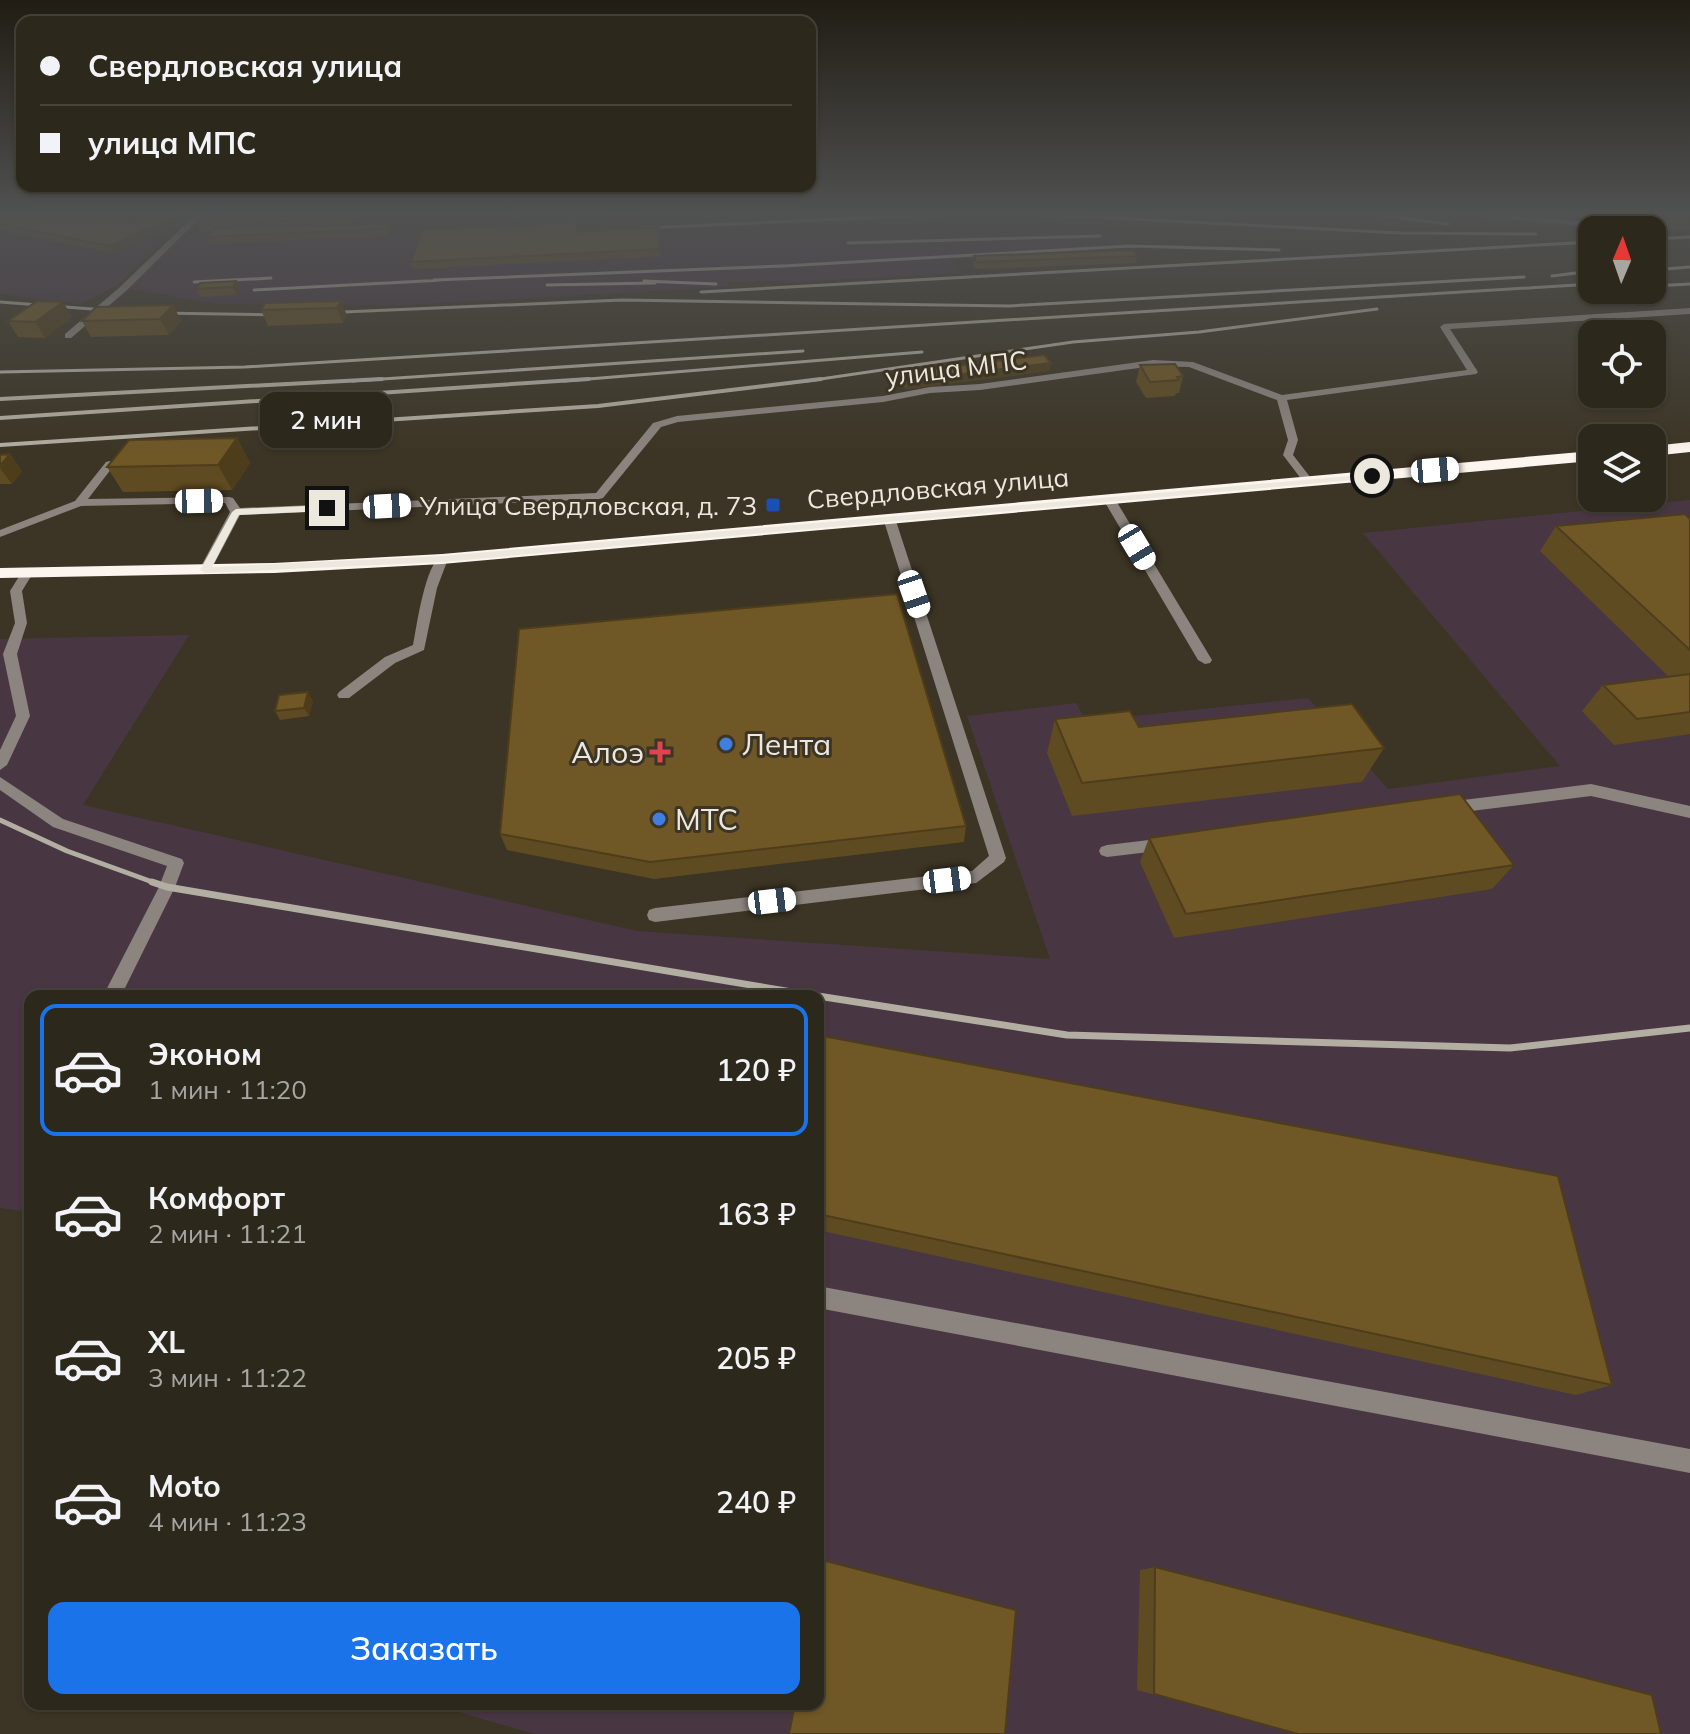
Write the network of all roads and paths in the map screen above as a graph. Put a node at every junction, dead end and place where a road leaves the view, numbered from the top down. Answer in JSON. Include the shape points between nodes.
{"nodes":[{"id":1,"x":118,"y":293,"type":"edge"},
{"id":2,"x":1690,"y":311,"type":"edge"},
{"id":3,"x":68,"y":336,"type":"dead end"},
{"id":4,"x":1281,"y":398,"type":"junction"},
{"id":5,"x":1690,"y":447,"type":"edge"},
{"id":6,"x":1666,"y":450,"type":"edge"},
{"id":7,"x":1578,"y":457,"type":"edge"},
{"id":8,"x":110,"y":464,"type":"edge"},
{"id":9,"x":1309,"y":482,"type":"junction"},
{"id":10,"x":1109,"y":499,"type":"junction"},
{"id":11,"x":79,"y":503,"type":"junction"},
{"id":12,"x":236,"y":512,"type":"junction"},
{"id":13,"x":889,"y":518,"type":"junction"},
{"id":14,"x":0,"y":534,"type":"edge"},
{"id":15,"x":442,"y":559,"type":"junction"},
{"id":16,"x":205,"y":570,"type":"junction"},
{"id":17,"x":0,"y":573,"type":"edge"},
{"id":18,"x":27,"y":573,"type":"junction"},
{"id":19,"x":1205,"y":660,"type":"dead end"},
{"id":20,"x":344,"y":695,"type":"dead end"},
{"id":21,"x":0,"y":765,"type":"edge"},
{"id":22,"x":0,"y":782,"type":"edge"},
{"id":23,"x":1435,"y":810,"type":"edge"},
{"id":24,"x":1690,"y":812,"type":"edge"},
{"id":25,"x":1185,"y":842,"type":"edge"},
{"id":26,"x":1107,"y":851,"type":"dead end"},
{"id":27,"x":655,"y":915,"type":"dead end"},
{"id":28,"x":115,"y":990,"type":"edge"},
{"id":29,"x":824,"y":1298,"type":"edge"},
{"id":30,"x":1690,"y":1461,"type":"edge"}],
"edges":[{"from":1,"to":3,"type":"lane"},
{"from":2,"to":4,"type":"lane","name":"улица МПС","via":[[1444,327],[1473,372]]},
{"from":4,"to":9,"type":"lane","via":[[1293,440],[1288,455]]},
{"from":4,"to":12,"type":"lane","name":"улица МПС","via":[[1190,364],[1153,363],[883,399],[677,419],[657,425],[599,496]]},
{"from":5,"to":6,"type":"highway"},
{"from":7,"to":9,"type":"highway","name":"Свердловская улица"},
{"from":8,"to":11,"type":"lane"},
{"from":9,"to":10,"type":"highway","name":"Свердловская улица"},
{"from":10,"to":13,"type":"highway","name":"Свердловская улица"},
{"from":10,"to":19,"type":"lane"},
{"from":11,"to":12,"type":"lane","via":[[229,500]]},
{"from":11,"to":14,"type":"lane"},
{"from":12,"to":16,"type":"lane"},
{"from":13,"to":15,"type":"highway","name":"Свердловская улица"},
{"from":13,"to":27,"type":"lane","via":[[998,858],[976,877]]},
{"from":15,"to":16,"type":"highway","name":"Свердловская улица"},
{"from":15,"to":20,"type":"lane","via":[[419,647],[390,660]]},
{"from":16,"to":18,"type":"highway","name":"Свердловская улица"},
{"from":17,"to":18,"type":"highway","name":"Свердловская улица"},
{"from":18,"to":21,"type":"lane","via":[[16,591],[21,623],[10,654],[23,716]]},
{"from":22,"to":28,"type":"lane","via":[[58,823],[176,863]]},
{"from":23,"to":24,"type":"lane","via":[[1591,790]]},
{"from":25,"to":26,"type":"lane"},
{"from":29,"to":30,"type":"lane"}]}
